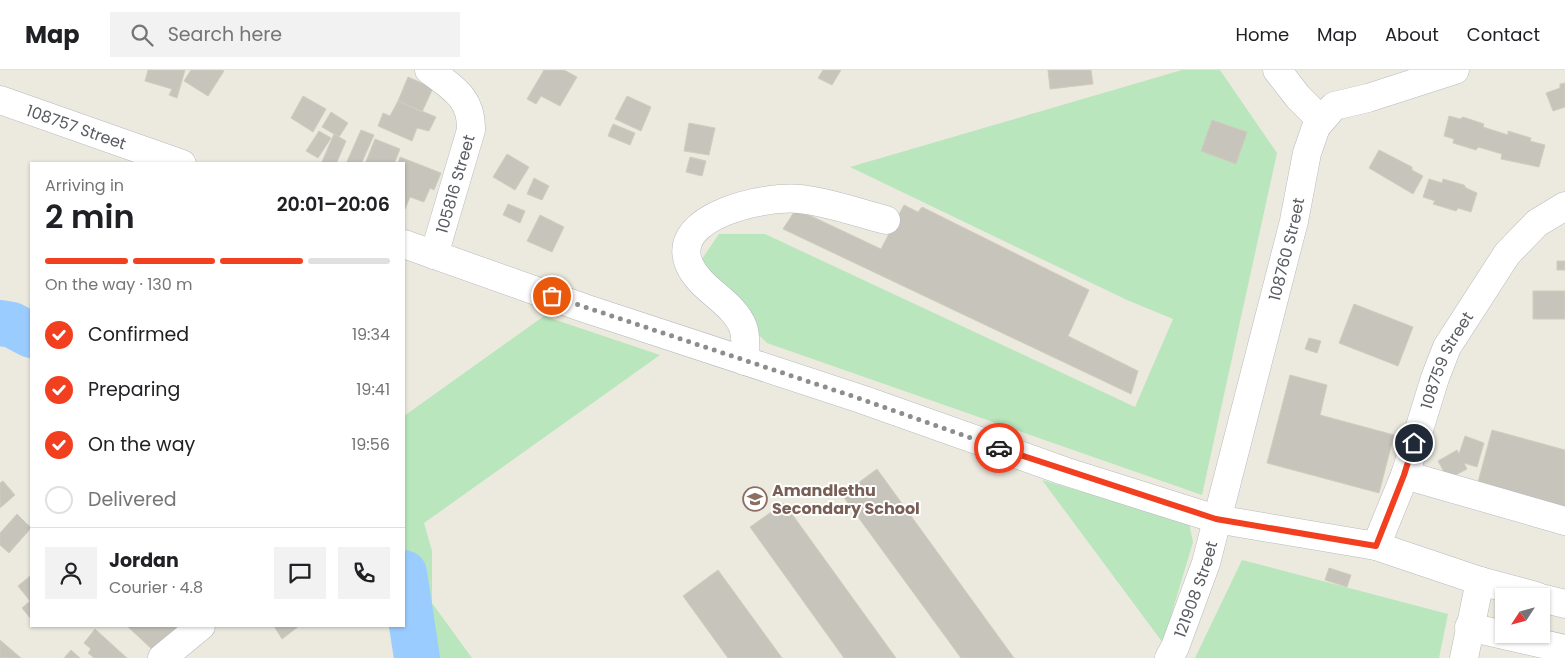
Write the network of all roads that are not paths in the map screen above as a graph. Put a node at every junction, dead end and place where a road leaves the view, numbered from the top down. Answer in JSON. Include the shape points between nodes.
{"nodes":[{"id":1,"x":429,"y":70,"type":"edge"},
{"id":2,"x":1278,"y":70,"type":"edge"},
{"id":3,"x":1441,"y":72,"type":"edge"},
{"id":4,"x":0,"y":100,"type":"edge"},
{"id":5,"x":1321,"y":120,"type":"junction"},
{"id":6,"x":176,"y":162,"type":"edge"},
{"id":7,"x":1565,"y":206,"type":"edge"},
{"id":8,"x":886,"y":220,"type":"dead end"},
{"id":9,"x":405,"y":244,"type":"edge"},
{"id":10,"x":434,"y":255,"type":"junction"},
{"id":11,"x":745,"y":361,"type":"junction"},
{"id":12,"x":1404,"y":475,"type":"junction"},
{"id":13,"x":1216,"y":519,"type":"junction"},
{"id":14,"x":1565,"y":521,"type":"edge"},
{"id":15,"x":1376,"y":546,"type":"junction"},
{"id":16,"x":1480,"y":581,"type":"junction"},
{"id":17,"x":1506,"y":588,"type":"edge"},
{"id":18,"x":1550,"y":600,"type":"edge"},
{"id":19,"x":1565,"y":604,"type":"edge"},
{"id":20,"x":200,"y":627,"type":"edge"},
{"id":21,"x":1469,"y":627,"type":"junction"},
{"id":22,"x":1565,"y":649,"type":"edge"},
{"id":23,"x":162,"y":658,"type":"edge"},
{"id":24,"x":1169,"y":658,"type":"edge"},
{"id":25,"x":1464,"y":658,"type":"edge"}],
"edges":[{"from":1,"to":10,"type":"street","name":"105816 Street","via":[[453,88],[472,114],[471,130]]},
{"from":2,"to":5,"type":"street"},
{"from":3,"to":5,"type":"street","name":"108760 Street","via":[[1368,98],[1334,106]]},
{"from":4,"to":6,"type":"street","name":"108757 Street"},
{"from":5,"to":13,"type":"street","name":"108760 Street","via":[[1307,153],[1294,221]]},
{"from":7,"to":12,"type":"street","name":"108759 Street","via":[[1537,223],[1507,254],[1447,347]]},
{"from":8,"to":11,"type":"street","via":[[800,199],[740,208],[709,219],[693,230],[688,238],[688,261],[692,272],[743,326]]},
{"from":9,"to":10,"type":"street"},
{"from":10,"to":11,"type":"street"},
{"from":11,"to":13,"type":"street","via":[[1064,471]]},
{"from":12,"to":14,"type":"street"},
{"from":12,"to":15,"type":"street","name":"108759 Street"},
{"from":13,"to":15,"type":"street"},
{"from":13,"to":24,"type":"street","name":"121908 Street","via":[[1206,563]]},
{"from":15,"to":16,"type":"street"},
{"from":16,"to":17,"type":"street"},
{"from":16,"to":21,"type":"street"},
{"from":18,"to":19,"type":"street"},
{"from":20,"to":23,"type":"street"},
{"from":21,"to":22,"type":"street"},
{"from":21,"to":25,"type":"street"}]}
